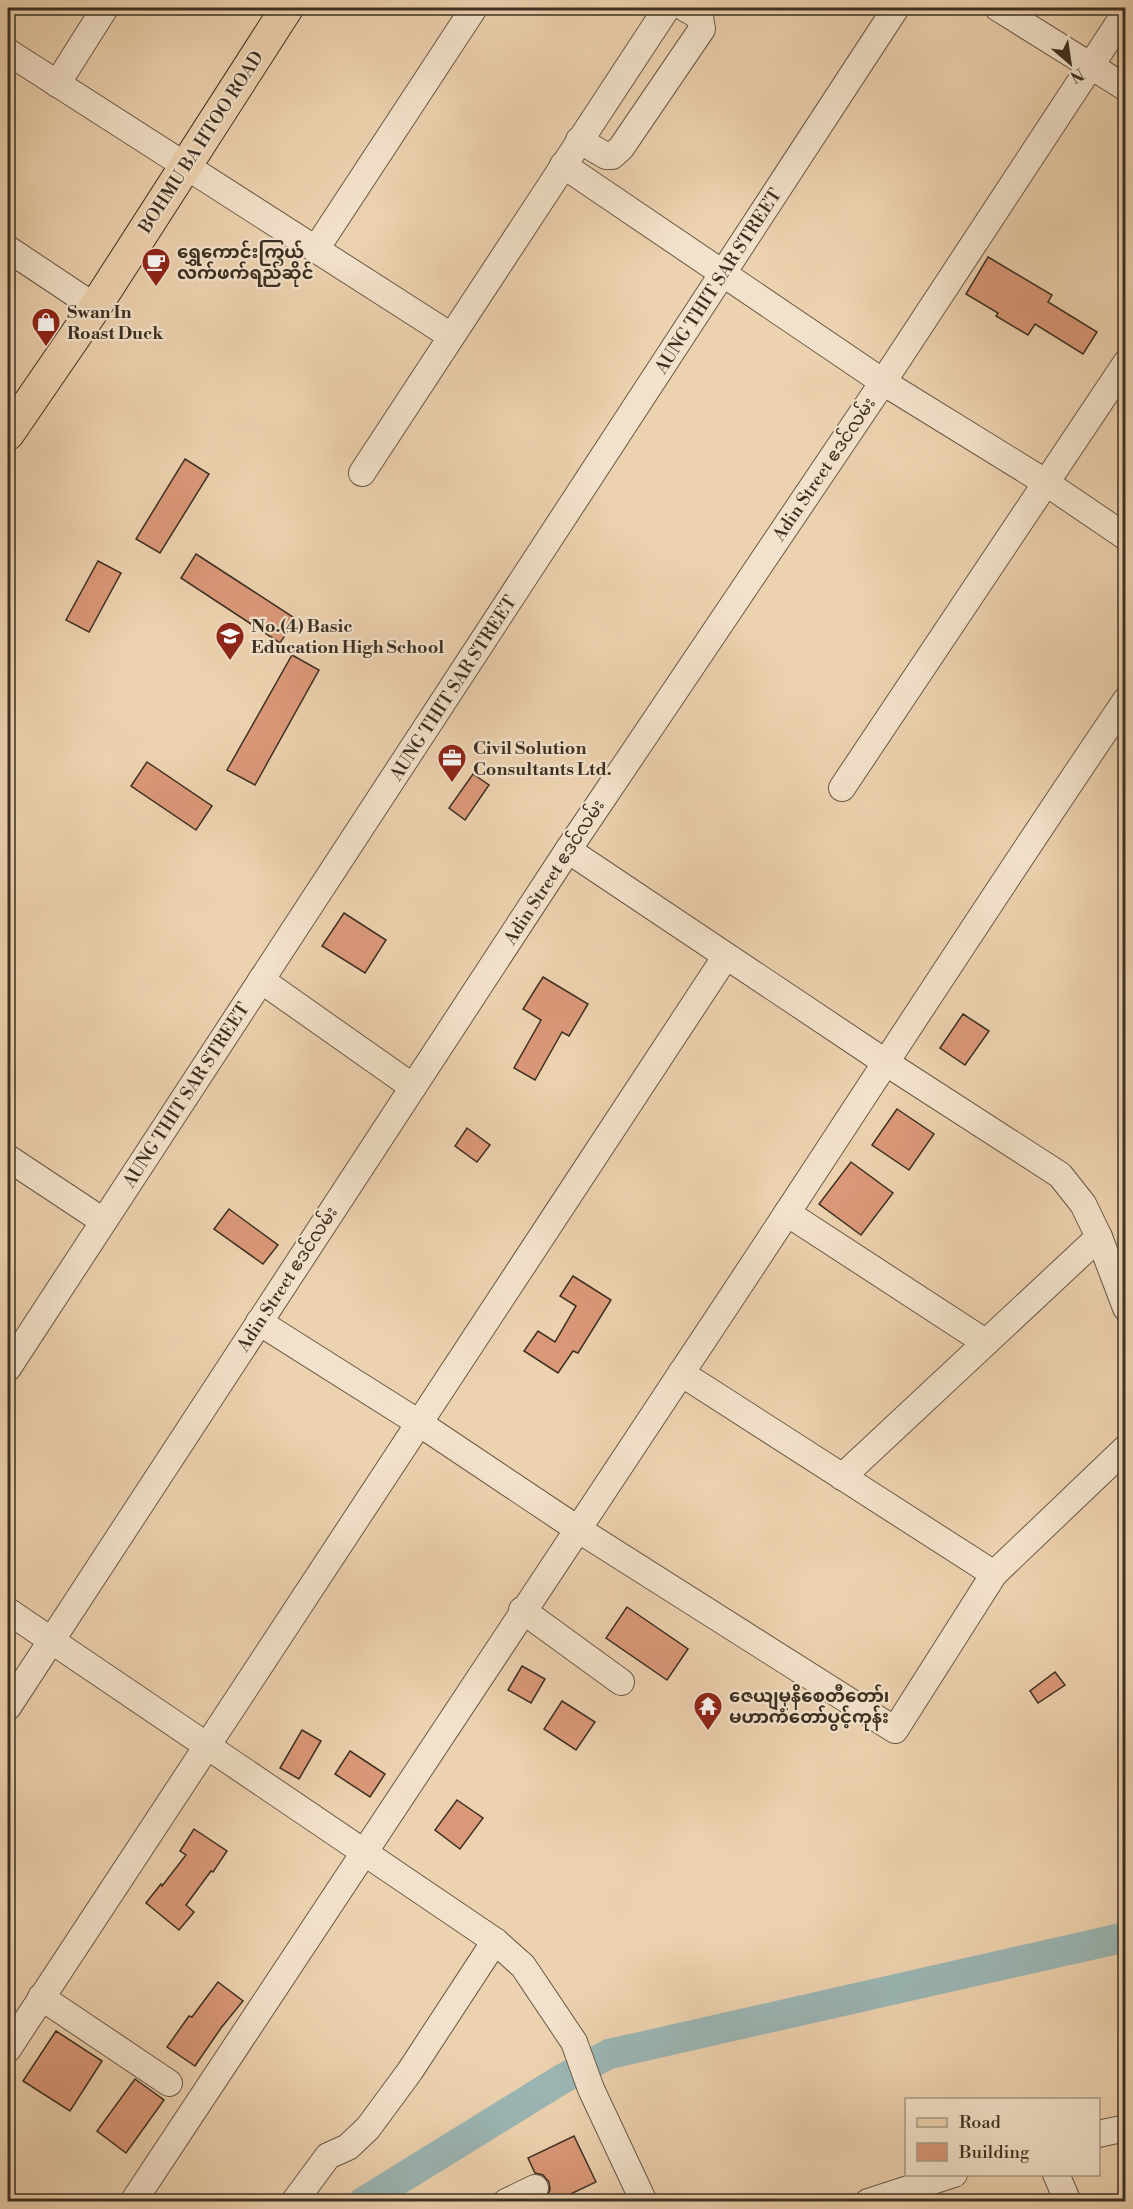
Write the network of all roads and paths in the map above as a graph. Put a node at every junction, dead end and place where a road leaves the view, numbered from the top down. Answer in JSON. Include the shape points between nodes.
{"nodes":[{"id":1,"x":105,"y":8,"type":"edge"},
{"id":2,"x":287,"y":8,"type":"edge"},
{"id":3,"x":474,"y":8,"type":"edge"},
{"id":4,"x":667,"y":8,"type":"edge"},
{"id":5,"x":685,"y":8,"type":"edge"},
{"id":6,"x":896,"y":8,"type":"edge"},
{"id":7,"x":998,"y":8,"type":"edge"},
{"id":8,"x":1125,"y":12,"type":"edge"},
{"id":9,"x":8,"y":52,"type":"edge"},
{"id":10,"x":1091,"y":66,"type":"junction"},
{"id":11,"x":57,"y":84,"type":"junction"},
{"id":12,"x":1125,"y":88,"type":"edge"},
{"id":13,"x":579,"y":140,"type":"junction"},
{"id":14,"x":563,"y":165,"type":"junction"},
{"id":15,"x":185,"y":166,"type":"junction"},
{"id":16,"x":8,"y":249,"type":"edge"},
{"id":17,"x":316,"y":249,"type":"junction"},
{"id":18,"x":723,"y":273,"type":"junction"},
{"id":19,"x":95,"y":307,"type":"junction"},
{"id":20,"x":451,"y":336,"type":"junction"},
{"id":21,"x":1125,"y":363,"type":"edge"},
{"id":22,"x":883,"y":382,"type":"junction"},
{"id":23,"x":8,"y":434,"type":"edge"},
{"id":24,"x":362,"y":473,"type":"dead end"},
{"id":25,"x":1045,"y":482,"type":"junction"},
{"id":26,"x":1125,"y":537,"type":"edge"},
{"id":27,"x":1125,"y":700,"type":"edge"},
{"id":28,"x":1118,"y":728,"type":"edge"},
{"id":29,"x":842,"y":788,"type":"dead end"},
{"id":30,"x":568,"y":850,"type":"junction"},
{"id":31,"x":726,"y":956,"type":"junction"},
{"id":32,"x":261,"y":980,"type":"junction"},
{"id":33,"x":885,"y":1062,"type":"junction"},
{"id":34,"x":413,"y":1087,"type":"junction"},
{"id":35,"x":8,"y":1158,"type":"edge"},
{"id":36,"x":787,"y":1213,"type":"junction"},
{"id":37,"x":103,"y":1221,"type":"junction"},
{"id":38,"x":1099,"y":1237,"type":"junction"},
{"id":39,"x":1125,"y":1308,"type":"edge"},
{"id":40,"x":259,"y":1322,"type":"junction"},
{"id":41,"x":985,"y":1342,"type":"junction"},
{"id":42,"x":8,"y":1368,"type":"edge"},
{"id":43,"x":681,"y":1373,"type":"junction"},
{"id":44,"x":419,"y":1423,"type":"junction"},
{"id":45,"x":1125,"y":1448,"type":"edge"},
{"id":46,"x":842,"y":1476,"type":"junction"},
{"id":47,"x":576,"y":1528,"type":"junction"},
{"id":48,"x":994,"y":1574,"type":"junction"},
{"id":49,"x":522,"y":1610,"type":"junction"},
{"id":50,"x":8,"y":1611,"type":"edge"},
{"id":51,"x":51,"y":1640,"type":"junction"},
{"id":52,"x":621,"y":1682,"type":"dead end"},
{"id":53,"x":8,"y":1707,"type":"edge"},
{"id":54,"x":206,"y":1747,"type":"junction"},
{"id":55,"x":362,"y":1851,"type":"junction"},
{"id":56,"x":495,"y":1941,"type":"junction"},
{"id":57,"x":41,"y":1997,"type":"junction"},
{"id":58,"x":8,"y":2049,"type":"edge"},
{"id":59,"x":169,"y":2083,"type":"dead end"},
{"id":60,"x":1125,"y":2128,"type":"edge"},
{"id":61,"x":1100,"y":2134,"type":"edge"},
{"id":62,"x":951,"y":2176,"type":"edge"},
{"id":63,"x":1056,"y":2176,"type":"edge"},
{"id":64,"x":535,"y":2187,"type":"dead end"},
{"id":65,"x":133,"y":2202,"type":"edge"},
{"id":66,"x":294,"y":2202,"type":"edge"},
{"id":67,"x":506,"y":2202,"type":"edge"},
{"id":68,"x":644,"y":2202,"type":"edge"},
{"id":69,"x":868,"y":2202,"type":"edge"},
{"id":70,"x":1068,"y":2202,"type":"edge"}],
"edges":[{"from":1,"to":11,"type":"street"},
{"from":2,"to":15,"type":"main road","name":"BOHMU BA HTOO ROAD"},
{"from":3,"to":17,"type":"street"},
{"from":4,"to":13,"type":"street"},
{"from":5,"to":13,"type":"street","via":[[700,17],[702,29],[621,148],[606,156]]},
{"from":6,"to":18,"type":"street","name":"AUNG THIT SAR STREET"},
{"from":7,"to":10,"type":"street"},
{"from":8,"to":10,"type":"street","name":"Adin Street ဧဒင်လမ်း"},
{"from":9,"to":11,"type":"street"},
{"from":10,"to":12,"type":"street"},
{"from":10,"to":22,"type":"street","name":"Adin Street ဧဒင်လမ်း"},
{"from":11,"to":15,"type":"street"},
{"from":13,"to":14,"type":"street"},
{"from":14,"to":18,"type":"street"},
{"from":14,"to":20,"type":"street"},
{"from":15,"to":17,"type":"street"},
{"from":15,"to":19,"type":"main road","name":"BOHMU BA HTOO ROAD"},
{"from":16,"to":19,"type":"street"},
{"from":17,"to":20,"type":"street"},
{"from":18,"to":22,"type":"street"},
{"from":18,"to":32,"type":"street","name":"AUNG THIT SAR STREET"},
{"from":19,"to":23,"type":"main road","name":"BOHMU BA HTOO ROAD"},
{"from":20,"to":24,"type":"street"},
{"from":21,"to":25,"type":"street"},
{"from":22,"to":25,"type":"street"},
{"from":22,"to":30,"type":"street","name":"Adin Street ဧဒင်လမ်း"},
{"from":25,"to":26,"type":"street"},
{"from":25,"to":29,"type":"street"},
{"from":27,"to":28,"type":"street"},
{"from":28,"to":33,"type":"street","via":[[998,888]]},
{"from":30,"to":31,"type":"street"},
{"from":30,"to":34,"type":"street","name":"Adin Street ဧဒင်လမ်း"},
{"from":31,"to":33,"type":"street"},
{"from":31,"to":44,"type":"street"},
{"from":32,"to":34,"type":"street"},
{"from":32,"to":37,"type":"street","name":"AUNG THIT SAR STREET"},
{"from":33,"to":36,"type":"street"},
{"from":33,"to":38,"type":"street","via":[[1060,1175],[1083,1204]]},
{"from":34,"to":40,"type":"street","name":"Adin Street ဧဒင်လမ်း"},
{"from":35,"to":37,"type":"street"},
{"from":36,"to":41,"type":"street"},
{"from":36,"to":43,"type":"street"},
{"from":37,"to":42,"type":"street","name":"AUNG THIT SAR STREET"},
{"from":38,"to":39,"type":"street"},
{"from":38,"to":41,"type":"street"},
{"from":40,"to":44,"type":"street"},
{"from":40,"to":51,"type":"street","name":"Adin Street ဧဒင်လမ်း"},
{"from":41,"to":46,"type":"street"},
{"from":43,"to":46,"type":"street"},
{"from":43,"to":47,"type":"street"},
{"from":44,"to":47,"type":"street"},
{"from":44,"to":54,"type":"street"},
{"from":45,"to":48,"type":"street"},
{"from":46,"to":48,"type":"street"},
{"from":47,"to":48,"type":"street","via":[[895,1730]]},
{"from":47,"to":49,"type":"street"},
{"from":49,"to":52,"type":"street"},
{"from":49,"to":55,"type":"street"},
{"from":50,"to":51,"type":"street"},
{"from":51,"to":53,"type":"street","name":"Adin Street ဧဒင်လမ်း"},
{"from":51,"to":54,"type":"street"},
{"from":54,"to":55,"type":"street"},
{"from":54,"to":57,"type":"street"},
{"from":55,"to":56,"type":"street"},
{"from":55,"to":65,"type":"street"},
{"from":56,"to":66,"type":"street","via":[[368,2128],[348,2147],[328,2156]]},
{"from":56,"to":68,"type":"street","via":[[523,1966],[574,2042],[591,2089]]},
{"from":57,"to":58,"type":"street"},
{"from":57,"to":59,"type":"street"},
{"from":60,"to":61,"type":"street"},
{"from":62,"to":69,"type":"street"},
{"from":63,"to":70,"type":"street"},
{"from":64,"to":67,"type":"street"}]}
